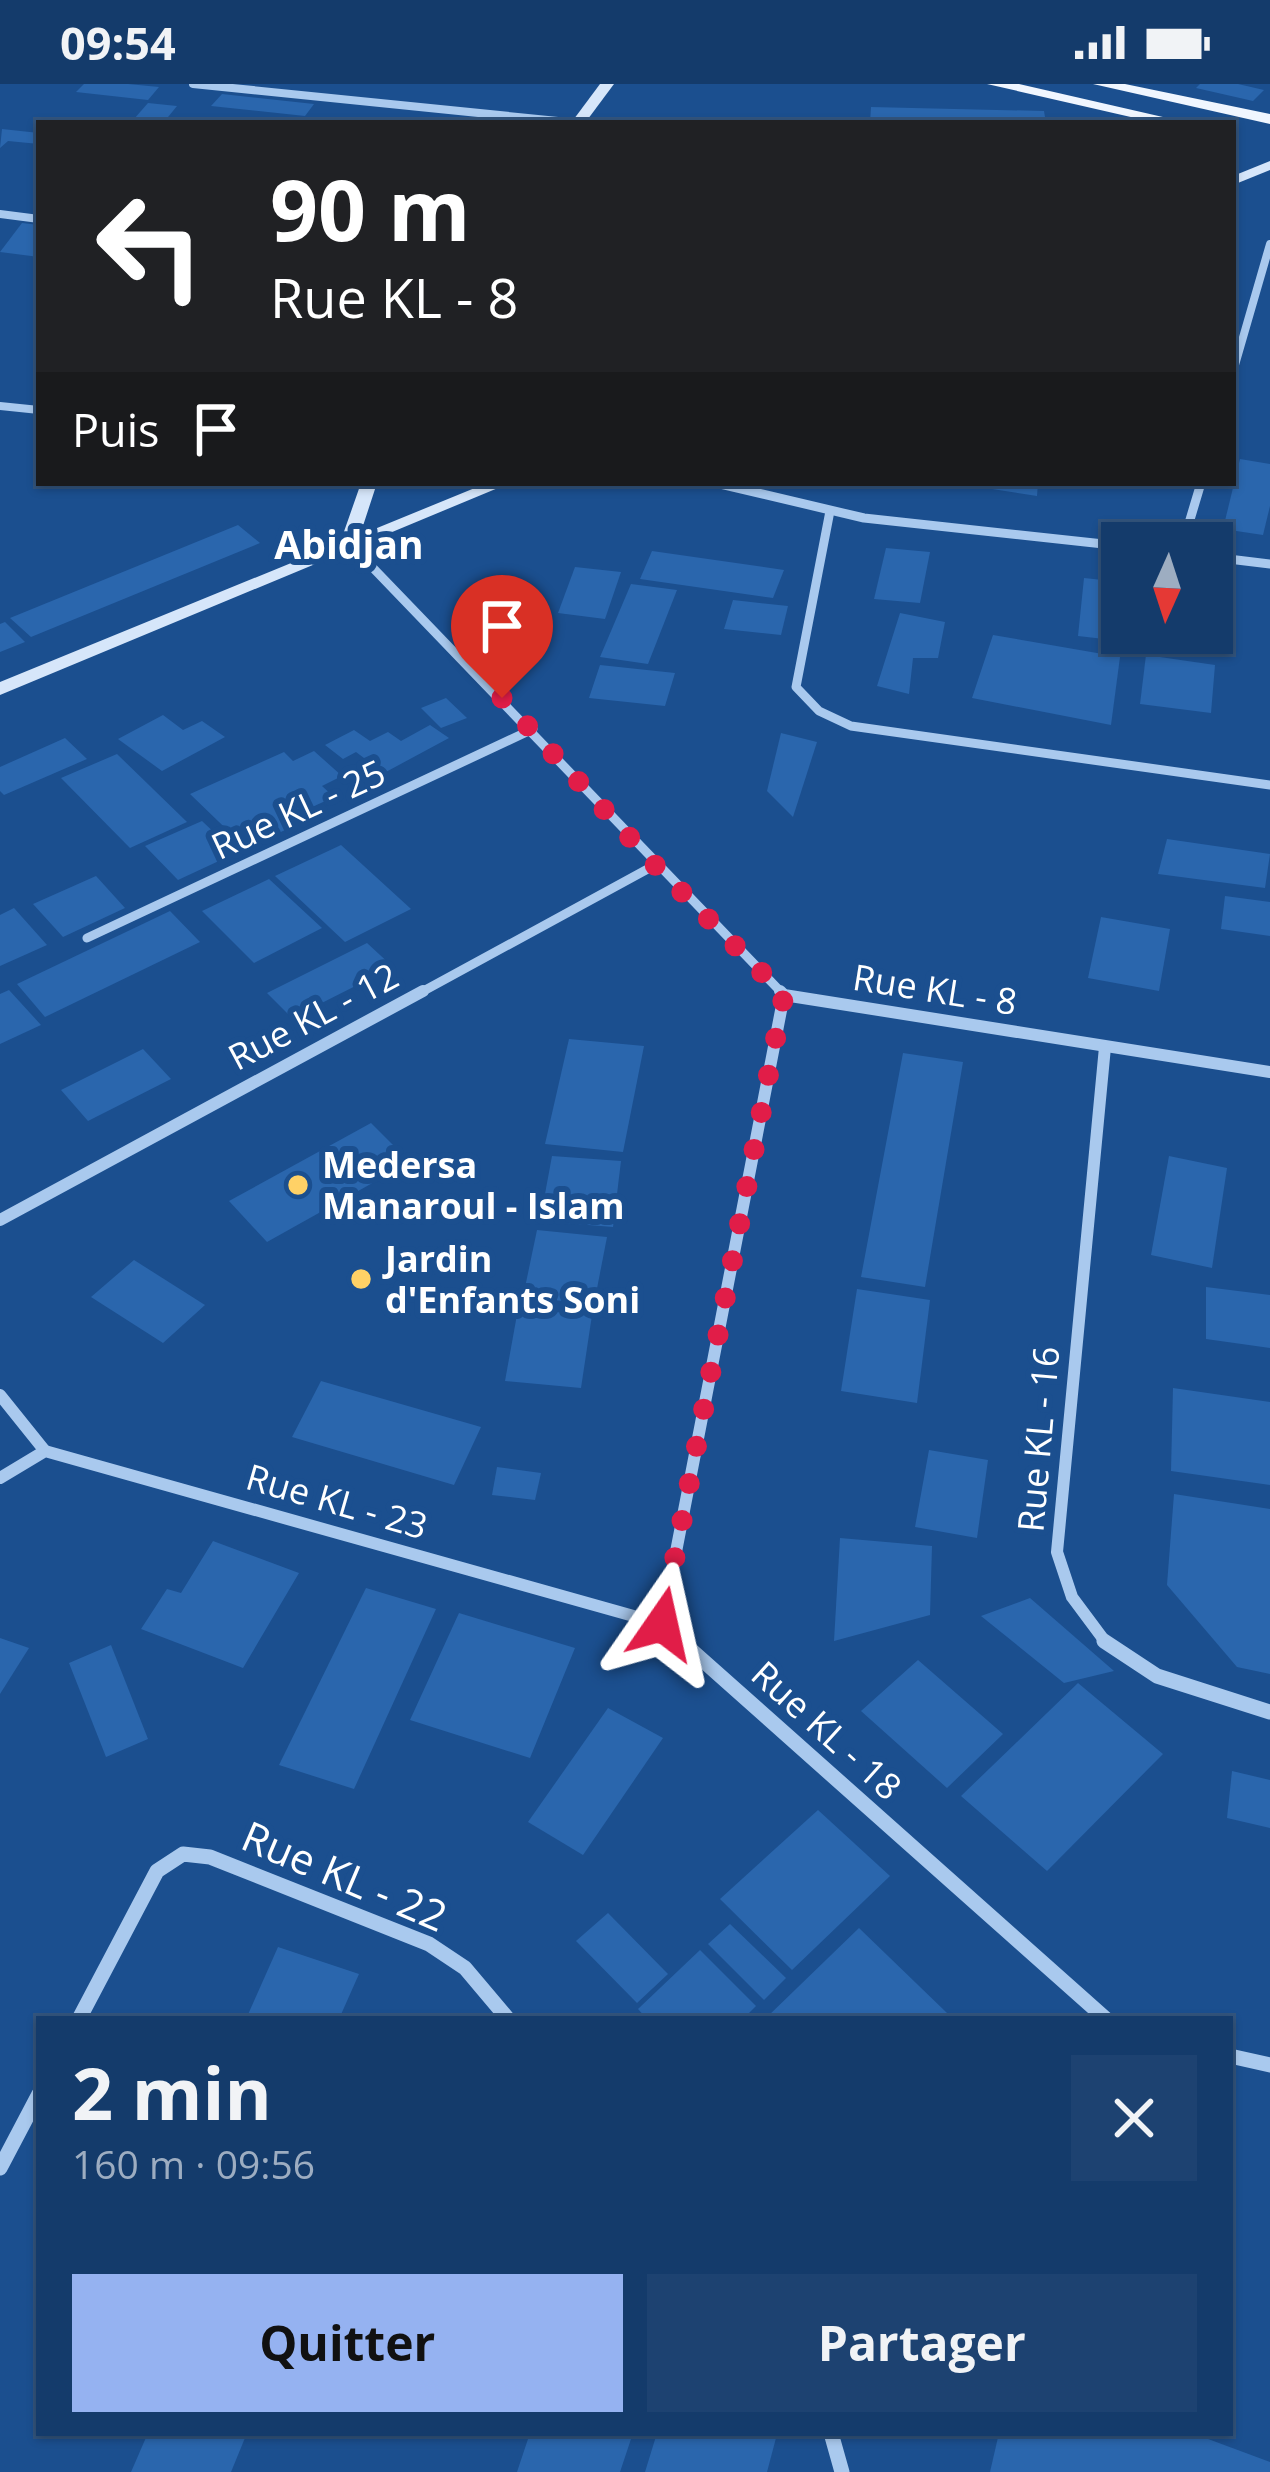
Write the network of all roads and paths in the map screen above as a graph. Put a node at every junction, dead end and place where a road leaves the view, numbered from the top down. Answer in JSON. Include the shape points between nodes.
{"nodes":[{"id":1,"x":193,"y":84,"type":"edge"},
{"id":2,"x":607,"y":84,"type":"edge"},
{"id":3,"x":995,"y":84,"type":"edge"},
{"id":4,"x":1101,"y":84,"type":"edge"},
{"id":5,"x":1270,"y":119,"type":"edge"},
{"id":6,"x":548,"y":120,"type":"edge"},
{"id":7,"x":580,"y":120,"type":"edge"},
{"id":8,"x":1167,"y":120,"type":"edge"},
{"id":9,"x":1270,"y":166,"type":"edge"},
{"id":10,"x":1236,"y":180,"type":"edge"},
{"id":11,"x":0,"y":214,"type":"edge"},
{"id":12,"x":36,"y":219,"type":"edge"},
{"id":13,"x":1270,"y":244,"type":"edge"},
{"id":14,"x":1236,"y":362,"type":"edge"},
{"id":15,"x":0,"y":406,"type":"edge"},
{"id":16,"x":36,"y":410,"type":"edge"},
{"id":17,"x":368,"y":486,"type":"edge"},
{"id":18,"x":494,"y":486,"type":"edge"},
{"id":19,"x":725,"y":486,"type":"edge"},
{"id":20,"x":1200,"y":486,"type":"edge"},
{"id":21,"x":830,"y":512,"type":"junction"},
{"id":22,"x":1189,"y":522,"type":"edge"},
{"id":23,"x":349,"y":543,"type":"junction"},
{"id":24,"x":1101,"y":544,"type":"edge"},
{"id":25,"x":1233,"y":560,"type":"edge"},
{"id":26,"x":1270,"y":564,"type":"edge"},
{"id":27,"x":0,"y":689,"type":"edge"},
{"id":28,"x":532,"y":729,"type":"junction"},
{"id":29,"x":1270,"y":784,"type":"edge"},
{"id":30,"x":655,"y":865,"type":"junction"},
{"id":31,"x":87,"y":938,"type":"dead end"},
{"id":32,"x":784,"y":995,"type":"junction"},
{"id":33,"x":1105,"y":1047,"type":"junction"},
{"id":34,"x":1270,"y":1072,"type":"edge"},
{"id":35,"x":0,"y":1220,"type":"edge"},
{"id":36,"x":0,"y":1395,"type":"edge"},
{"id":37,"x":45,"y":1451,"type":"junction"},
{"id":38,"x":0,"y":1478,"type":"edge"},
{"id":39,"x":662,"y":1624,"type":"junction"},
{"id":40,"x":1270,"y":1712,"type":"edge"},
{"id":41,"x":81,"y":2016,"type":"edge"},
{"id":42,"x":505,"y":2016,"type":"edge"},
{"id":43,"x":1103,"y":2016,"type":"edge"},
{"id":44,"x":1233,"y":2057,"type":"edge"},
{"id":45,"x":1270,"y":2066,"type":"edge"},
{"id":46,"x":36,"y":2100,"type":"edge"},
{"id":47,"x":0,"y":2168,"type":"edge"},
{"id":48,"x":832,"y":2436,"type":"edge"},
{"id":49,"x":842,"y":2472,"type":"edge"}],
"edges":[{"from":1,"to":6,"type":"street"},
{"from":2,"to":7,"type":"street"},
{"from":3,"to":8,"type":"main road"},
{"from":4,"to":5,"type":"main road"},
{"from":9,"to":10,"type":"street"},
{"from":11,"to":12,"type":"street"},
{"from":13,"to":14,"type":"street"},
{"from":15,"to":16,"type":"street"},
{"from":17,"to":23,"type":"street"},
{"from":18,"to":23,"type":"street"},
{"from":19,"to":21,"type":"street"},
{"from":20,"to":22,"type":"street"},
{"from":21,"to":24,"type":"street"},
{"from":21,"to":29,"type":"street","via":[[796,687],[827,717]]},
{"from":23,"to":27,"type":"street"},
{"from":23,"to":28,"type":"street"},
{"from":25,"to":26,"type":"street"},
{"from":28,"to":30,"type":"street"},
{"from":28,"to":31,"type":"street","name":"Rue KL - 25"},
{"from":30,"to":32,"type":"street"},
{"from":30,"to":35,"type":"street","name":"Rue KL - 12"},
{"from":32,"to":33,"type":"street","name":"Rue KL - 8"},
{"from":32,"to":39,"type":"street"},
{"from":33,"to":34,"type":"street","name":"Rue KL - 8"},
{"from":33,"to":40,"type":"street","name":"Rue KL - 16","via":[[1058,1552],[1073,1601],[1118,1654],[1190,1694]]},
{"from":36,"to":37,"type":"street"},
{"from":37,"to":38,"type":"street"},
{"from":37,"to":39,"type":"street","name":"Rue KL - 23"},
{"from":39,"to":43,"type":"street","name":"Rue KL - 18"},
{"from":41,"to":42,"type":"street","name":"Rue KL - 22","via":[[157,1871],[183,1854],[210,1857],[429,1944],[465,1968]]},
{"from":44,"to":45,"type":"street"},
{"from":46,"to":47,"type":"street"},
{"from":48,"to":49,"type":"street"}]}
